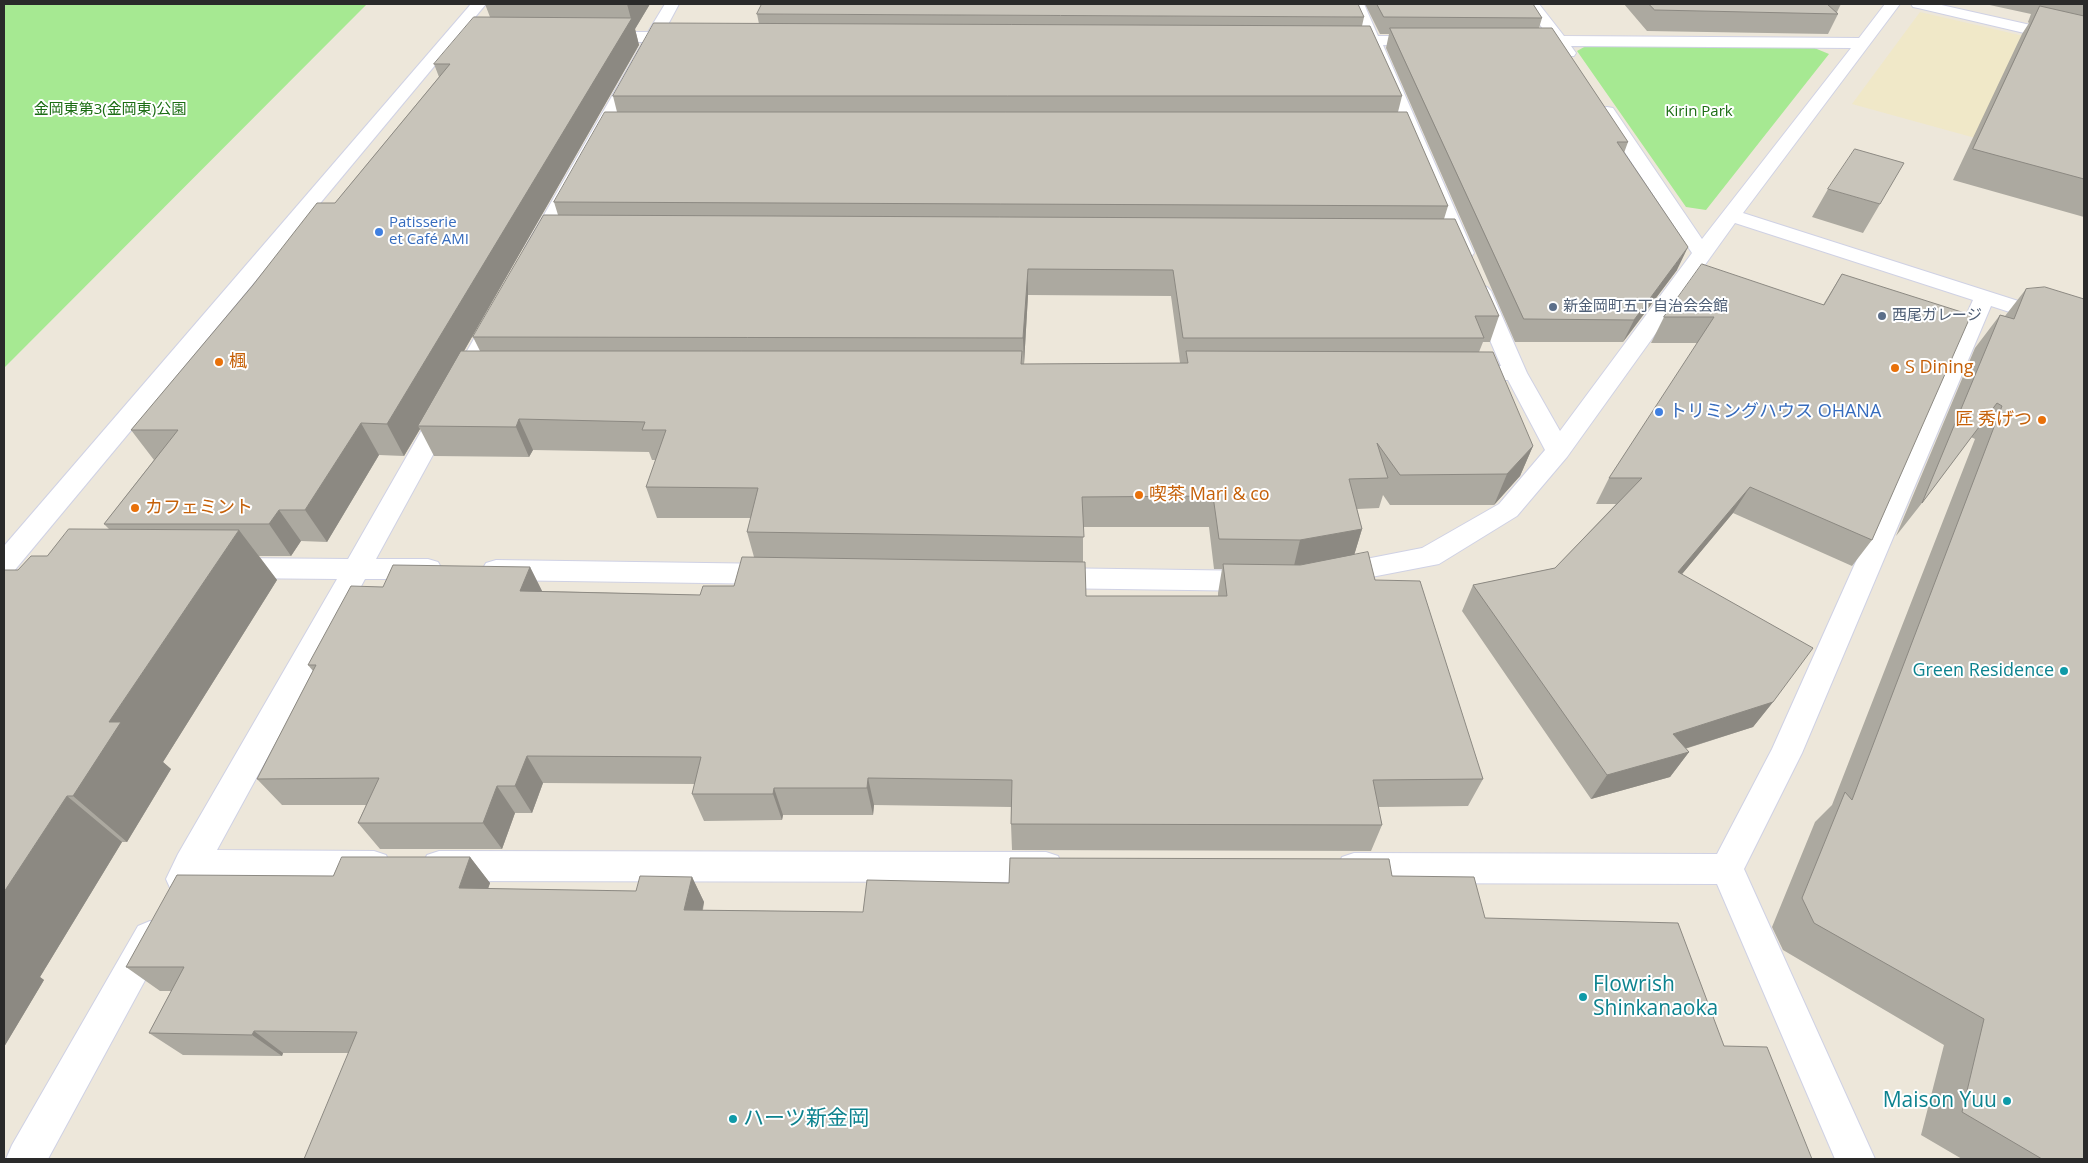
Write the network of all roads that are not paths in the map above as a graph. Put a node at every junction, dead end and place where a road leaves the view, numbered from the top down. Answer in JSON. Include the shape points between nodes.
{"nodes":[{"id":1,"x":479,"y":4,"type":"edge"},
{"id":2,"x":672,"y":4,"type":"edge"},
{"id":3,"x":1357,"y":4,"type":"edge"},
{"id":4,"x":1532,"y":4,"type":"edge"},
{"id":5,"x":1893,"y":4,"type":"edge"},
{"id":6,"x":1918,"y":4,"type":"edge"},
{"id":7,"x":473,"y":36,"type":"edge"},
{"id":8,"x":452,"y":37,"type":"junction"},
{"id":9,"x":583,"y":37,"type":"edge"},
{"id":10,"x":653,"y":37,"type":"junction"},
{"id":11,"x":702,"y":38,"type":"edge"},
{"id":12,"x":1324,"y":40,"type":"edge"},
{"id":13,"x":1374,"y":40,"type":"junction"},
{"id":14,"x":1442,"y":41,"type":"edge"},
{"id":15,"x":1511,"y":41,"type":"edge"},
{"id":16,"x":1560,"y":42,"type":"junction"},
{"id":17,"x":2084,"y":42,"type":"edge"},
{"id":18,"x":1863,"y":43,"type":"junction"},
{"id":19,"x":1576,"y":66,"type":"edge"},
{"id":20,"x":1598,"y":98,"type":"edge"},
{"id":21,"x":1389,"y":126,"type":"edge"},
{"id":22,"x":1409,"y":126,"type":"junction"},
{"id":23,"x":1731,"y":214,"type":"junction"},
{"id":24,"x":1437,"y":236,"type":"edge"},
{"id":25,"x":1457,"y":236,"type":"junction"},
{"id":26,"x":1702,"y":253,"type":"junction"},
{"id":27,"x":521,"y":273,"type":"edge"},
{"id":28,"x":1985,"y":296,"type":"junction"},
{"id":29,"x":508,"y":298,"type":"edge"},
{"id":30,"x":2084,"y":329,"type":"edge"},
{"id":31,"x":1446,"y":372,"type":"edge"},
{"id":32,"x":1516,"y":372,"type":"junction"},
{"id":33,"x":1558,"y":451,"type":"junction"},
{"id":34,"x":4,"y":565,"type":"edge"},
{"id":35,"x":31,"y":567,"type":"edge"},
{"id":36,"x":208,"y":568,"type":"edge"},
{"id":37,"x":357,"y":568,"type":"junction"},
{"id":38,"x":447,"y":570,"type":"edge"},
{"id":39,"x":477,"y":570,"type":"edge"},
{"id":40,"x":795,"y":574,"type":"edge"},
{"id":41,"x":1024,"y":578,"type":"edge"},
{"id":42,"x":1312,"y":578,"type":"edge"},
{"id":43,"x":1283,"y":581,"type":"edge"},
{"id":44,"x":190,"y":865,"type":"junction"},
{"id":45,"x":1078,"y":868,"type":"edge"},
{"id":46,"x":1328,"y":868,"type":"edge"},
{"id":47,"x":1727,"y":869,"type":"junction"},
{"id":48,"x":26,"y":1159,"type":"edge"},
{"id":49,"x":1855,"y":1159,"type":"edge"}],
"edges":[{"from":1,"to":8,"type":"street"},
{"from":2,"to":10,"type":"street"},
{"from":3,"to":13,"type":"street"},
{"from":4,"to":16,"type":"street"},
{"from":5,"to":18,"type":"street"},
{"from":6,"to":17,"type":"street"},
{"from":7,"to":8,"type":"street"},
{"from":8,"to":34,"type":"street"},
{"from":9,"to":10,"type":"street"},
{"from":10,"to":11,"type":"street"},
{"from":10,"to":27,"type":"street","via":[[613,126],[554,232]]},
{"from":12,"to":13,"type":"street"},
{"from":13,"to":14,"type":"street"},
{"from":13,"to":22,"type":"street"},
{"from":15,"to":16,"type":"street"},
{"from":16,"to":18,"type":"street"},
{"from":16,"to":19,"type":"street"},
{"from":18,"to":23,"type":"street"},
{"from":20,"to":26,"type":"street"},
{"from":21,"to":22,"type":"street"},
{"from":22,"to":25,"type":"street"},
{"from":23,"to":26,"type":"street"},
{"from":23,"to":28,"type":"street"},
{"from":24,"to":25,"type":"street"},
{"from":25,"to":32,"type":"street"},
{"from":26,"to":33,"type":"street"},
{"from":28,"to":30,"type":"street"},
{"from":28,"to":47,"type":"street","via":[[1786,753]]},
{"from":29,"to":37,"type":"street","via":[[477,372]]},
{"from":31,"to":32,"type":"street"},
{"from":32,"to":33,"type":"street"},
{"from":33,"to":42,"type":"street","via":[[1508,510],[1429,557]]},
{"from":34,"to":35,"type":"street"},
{"from":36,"to":37,"type":"street"},
{"from":37,"to":38,"type":"street"},
{"from":37,"to":44,"type":"street"},
{"from":39,"to":40,"type":"street"},
{"from":41,"to":43,"type":"street"},
{"from":44,"to":45,"type":"street"},
{"from":44,"to":48,"type":"street"},
{"from":46,"to":47,"type":"street"},
{"from":47,"to":49,"type":"street"}]}
